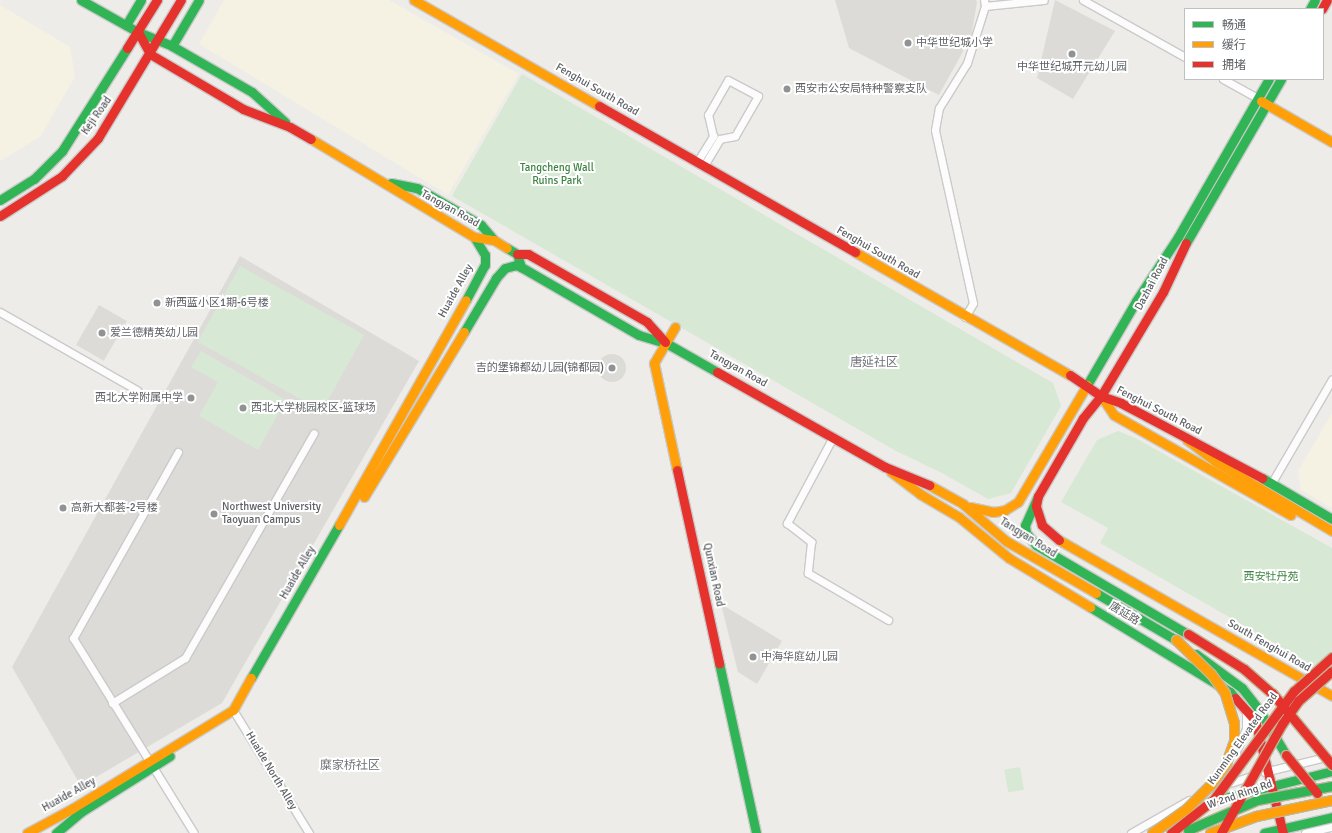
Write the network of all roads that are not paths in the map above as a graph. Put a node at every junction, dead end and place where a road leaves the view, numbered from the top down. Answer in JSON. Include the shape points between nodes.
{"nodes":[{"id":1,"x":81,"y":0,"type":"edge"},
{"id":2,"x":141,"y":0,"type":"edge"},
{"id":3,"x":157,"y":0,"type":"edge"},
{"id":4,"x":181,"y":0,"type":"edge"},
{"id":5,"x":198,"y":0,"type":"edge"},
{"id":6,"x":414,"y":0,"type":"edge"},
{"id":7,"x":1044,"y":0,"type":"edge"},
{"id":8,"x":1083,"y":0,"type":"edge"},
{"id":9,"x":984,"y":3,"type":"edge"},
{"id":10,"x":126,"y":25,"type":"junction"},
{"id":11,"x":138,"y":32,"type":"junction"},
{"id":12,"x":159,"y":39,"type":"junction"},
{"id":13,"x":172,"y":46,"type":"junction"},
{"id":14,"x":150,"y":54,"type":"junction"},
{"id":15,"x":1184,"y":56,"type":"edge"},
{"id":16,"x":1225,"y":80,"type":"edge"},
{"id":17,"x":1268,"y":80,"type":"edge"},
{"id":18,"x":1281,"y":80,"type":"edge"},
{"id":19,"x":1258,"y":98,"type":"junction"},
{"id":20,"x":1267,"y":104,"type":"junction"},
{"id":21,"x":290,"y":127,"type":"junction"},
{"id":22,"x":1332,"y":142,"type":"edge"},
{"id":23,"x":701,"y":164,"type":"junction"},
{"id":24,"x":388,"y":183,"type":"junction"},
{"id":25,"x":0,"y":200,"type":"edge"},
{"id":26,"x":0,"y":216,"type":"edge"},
{"id":27,"x":474,"y":237,"type":"junction"},
{"id":28,"x":494,"y":240,"type":"junction"},
{"id":29,"x":517,"y":254,"type":"junction"},
{"id":30,"x":521,"y":267,"type":"junction"},
{"id":31,"x":0,"y":312,"type":"edge"},
{"id":32,"x":965,"y":317,"type":"junction"},
{"id":33,"x":675,"y":327,"type":"dead end"},
{"id":34,"x":666,"y":343,"type":"junction"},
{"id":35,"x":1332,"y":380,"type":"edge"},
{"id":36,"x":1087,"y":385,"type":"junction"},
{"id":37,"x":137,"y":390,"type":"dead end"},
{"id":38,"x":1101,"y":396,"type":"junction"},
{"id":39,"x":314,"y":433,"type":"dead end"},
{"id":40,"x":834,"y":437,"type":"junction"},
{"id":41,"x":178,"y":452,"type":"dead end"},
{"id":42,"x":885,"y":467,"type":"junction"},
{"id":43,"x":1269,"y":488,"type":"junction"},
{"id":44,"x":1038,"y":496,"type":"junction"},
{"id":45,"x":963,"y":504,"type":"junction"},
{"id":46,"x":1332,"y":519,"type":"edge"},
{"id":47,"x":1332,"y":531,"type":"edge"},
{"id":48,"x":1332,"y":539,"type":"edge"},
{"id":49,"x":888,"y":620,"type":"dead end"},
{"id":50,"x":1176,"y":640,"type":"junction"},
{"id":51,"x":1332,"y":657,"type":"edge"},
{"id":52,"x":1332,"y":670,"type":"edge"},
{"id":53,"x":1332,"y":675,"type":"edge"},
{"id":54,"x":1306,"y":694,"type":"junction"},
{"id":55,"x":1332,"y":696,"type":"edge"},
{"id":56,"x":112,"y":703,"type":"junction"},
{"id":57,"x":1245,"y":706,"type":"junction"},
{"id":58,"x":235,"y":712,"type":"junction"},
{"id":59,"x":1332,"y":756,"type":"edge"},
{"id":60,"x":150,"y":765,"type":"junction"},
{"id":61,"x":1332,"y":765,"type":"edge"},
{"id":62,"x":1269,"y":770,"type":"junction"},
{"id":63,"x":1332,"y":771,"type":"edge"},
{"id":64,"x":1273,"y":784,"type":"junction"},
{"id":65,"x":1332,"y":786,"type":"edge"},
{"id":66,"x":1209,"y":790,"type":"junction"},
{"id":67,"x":1332,"y":800,"type":"edge"},
{"id":68,"x":1332,"y":805,"type":"edge"},
{"id":69,"x":1332,"y":817,"type":"edge"},
{"id":70,"x":1332,"y":827,"type":"edge"},
{"id":71,"x":1283,"y":831,"type":"edge"},
{"id":72,"x":191,"y":832,"type":"edge"},
{"id":73,"x":27,"y":833,"type":"edge"},
{"id":74,"x":56,"y":833,"type":"edge"},
{"id":75,"x":309,"y":833,"type":"edge"},
{"id":76,"x":756,"y":833,"type":"edge"},
{"id":77,"x":1130,"y":833,"type":"edge"},
{"id":78,"x":1152,"y":833,"type":"edge"},
{"id":79,"x":1156,"y":833,"type":"edge"},
{"id":80,"x":1171,"y":833,"type":"edge"},
{"id":81,"x":1183,"y":833,"type":"edge"},
{"id":82,"x":1210,"y":833,"type":"edge"},
{"id":83,"x":1221,"y":833,"type":"edge"},
{"id":84,"x":1264,"y":833,"type":"edge"},
{"id":85,"x":1305,"y":833,"type":"edge"}],
"edges":[{"from":1,"to":10,"type":"main road","name":"Tangyan Road"},
{"from":2,"to":10,"type":"main road"},
{"from":3,"to":11,"type":"main road","name":"Keji Road"},
{"from":4,"to":12,"type":"main road","name":"Keji Road"},
{"from":5,"to":13,"type":"main road"},
{"from":6,"to":23,"type":"main road","name":"Fenghui South Road"},
{"from":7,"to":9,"type":"street"},
{"from":8,"to":15,"type":"street"},
{"from":9,"to":32,"type":"street","via":[[967,62],[940,108],[935,130],[973,302]]},
{"from":10,"to":11,"type":"main road","name":"Tangyan Road"},
{"from":11,"to":12,"type":"main road","name":"Tangyan Road"},
{"from":11,"to":14,"type":"main road"},
{"from":11,"to":25,"type":"main road","name":"Keji Road","via":[[62,151],[34,179]]},
{"from":12,"to":13,"type":"main road","name":"Tangyan Road"},
{"from":12,"to":14,"type":"main road","name":"Keji Road"},
{"from":13,"to":21,"type":"main road","name":"Tangyan Road","via":[[252,92]]},
{"from":14,"to":21,"type":"main road","name":"Tangyan Road","via":[[243,109]]},
{"from":14,"to":26,"type":"main road","name":"Keji Road","via":[[109,124],[86,151],[45,188]]},
{"from":16,"to":19,"type":"street"},
{"from":17,"to":19,"type":"main road","name":"Dazhai Road"},
{"from":18,"to":20,"type":"main road","name":"Dazhai Road"},
{"from":19,"to":20,"type":"main road"},
{"from":19,"to":36,"type":"main road","name":"Dazhai Road"},
{"from":20,"to":22,"type":"main road"},
{"from":20,"to":38,"type":"main road","name":"Dazhai Road","via":[[1188,241],[1163,292]]},
{"from":21,"to":24,"type":"main road","name":"Tangyan Road"},
{"from":23,"to":23,"type":"street","via":[[720,139],[735,136],[758,96],[728,80],[708,115],[713,136]]},
{"from":23,"to":32,"type":"main road","name":"Fenghui South Road"},
{"from":24,"to":27,"type":"main road","name":"Tangyan Road","via":[[410,200]]},
{"from":24,"to":28,"type":"main road","via":[[417,188],[481,225]]},
{"from":27,"to":28,"type":"main road","name":"Tangyan Road"},
{"from":27,"to":58,"type":"main road","name":"Huaide Alley","via":[[485,255],[480,274]]},
{"from":28,"to":29,"type":"main road","name":"Tangyan Road"},
{"from":29,"to":30,"type":"main road"},
{"from":29,"to":34,"type":"main road","name":"Tangyan Road","via":[[528,254],[646,322]]},
{"from":30,"to":34,"type":"main road","name":"Tangyan Road","via":[[639,335]]},
{"from":30,"to":58,"type":"main road","name":"Huaide Alley","via":[[516,265],[505,268],[491,285]]},
{"from":31,"to":37,"type":"street"},
{"from":32,"to":36,"type":"main road","name":"Fenghui South Road"},
{"from":33,"to":34,"type":"main road","name":"Qunxian Road"},
{"from":34,"to":40,"type":"main road","name":"Tangyan Road"},
{"from":34,"to":76,"type":"main road","name":"Qunxian Road","via":[[654,363]]},
{"from":35,"to":43,"type":"street"},
{"from":36,"to":38,"type":"main road","name":"Fenghui South Road"},
{"from":36,"to":45,"type":"main road","name":"Dazhai Road","via":[[1018,502],[1005,510],[993,512]]},
{"from":38,"to":43,"type":"main road","name":"Fenghui South Road","via":[[1121,403],[1187,440],[1216,462]]},
{"from":38,"to":44,"type":"main road","name":"Dazhai Road","via":[[1083,418]]},
{"from":38,"to":48,"type":"main road","via":[[1114,415]]},
{"from":39,"to":56,"type":"street","via":[[185,658]]},
{"from":40,"to":42,"type":"main road","name":"Tangyan Road"},
{"from":40,"to":49,"type":"street","via":[[787,522],[811,542],[808,573]]},
{"from":41,"to":56,"type":"street","via":[[73,638]]},
{"from":42,"to":45,"type":"main road","name":"Tangyan Road","via":[[926,484]]},
{"from":42,"to":57,"type":"main road","name":"唐延路","via":[[920,494],[959,517],[1009,558],[1230,692]]},
{"from":43,"to":46,"type":"main road"},
{"from":43,"to":47,"type":"main road"},
{"from":44,"to":55,"type":"main road","name":"South Fenghui Road","via":[[1036,506],[1039,520],[1051,535]]},
{"from":44,"to":61,"type":"main road","name":"Dazhai Road","bridge":true,"via":[[1025,525],[1026,533],[1036,545],[1244,669],[1267,688]]},
{"from":45,"to":50,"type":"main road","name":"Tangyan Road","via":[[1006,540]]},
{"from":50,"to":68,"type":"main road","bridge":true,"via":[[1242,688],[1300,775]]},
{"from":50,"to":78,"type":"main road","bridge":true,"via":[[1211,674],[1225,693],[1234,723],[1234,741],[1226,763],[1212,784],[1186,809]]},
{"from":51,"to":80,"type":"main road","name":"Kunming Elevated Road","bridge":true,"via":[[1294,691],[1214,799]]},
{"from":52,"to":54,"type":"main road","name":"Kunming Elevated Road","bridge":true},
{"from":53,"to":54,"type":"main road","bridge":true},
{"from":54,"to":83,"type":"main road","name":"Kunming Elevated Road","bridge":true,"via":[[1278,730]]},
{"from":56,"to":60,"type":"street"},
{"from":57,"to":62,"type":"main road","name":"唐延路","via":[[1255,720]]},
{"from":57,"to":66,"type":"street","via":[[1248,716],[1246,729],[1223,775]]},
{"from":58,"to":60,"type":"main road","name":"Huaide Alley"},
{"from":58,"to":75,"type":"street","name":"Huaide North Alley"},
{"from":59,"to":62,"type":"street"},
{"from":60,"to":72,"type":"street"},
{"from":60,"to":73,"type":"main road","name":"Huaide Alley"},
{"from":60,"to":74,"type":"main road","name":"Huaide Alley","via":[[81,812]]},
{"from":62,"to":64,"type":"main road","name":"唐延路"},
{"from":62,"to":66,"type":"street"},
{"from":63,"to":64,"type":"main road"},
{"from":64,"to":71,"type":"main road","name":"唐延路"},
{"from":64,"to":79,"type":"main road","via":[[1214,800]]},
{"from":65,"to":81,"type":"main road","name":"W 2nd Ring Rd","bridge":true,"via":[[1257,800],[1206,820]]},
{"from":66,"to":77,"type":"street"},
{"from":67,"to":82,"type":"main road","bridge":true,"via":[[1256,816]]},
{"from":69,"to":71,"type":"main road"},
{"from":70,"to":85,"type":"street"},
{"from":71,"to":84,"type":"main road"}]}
